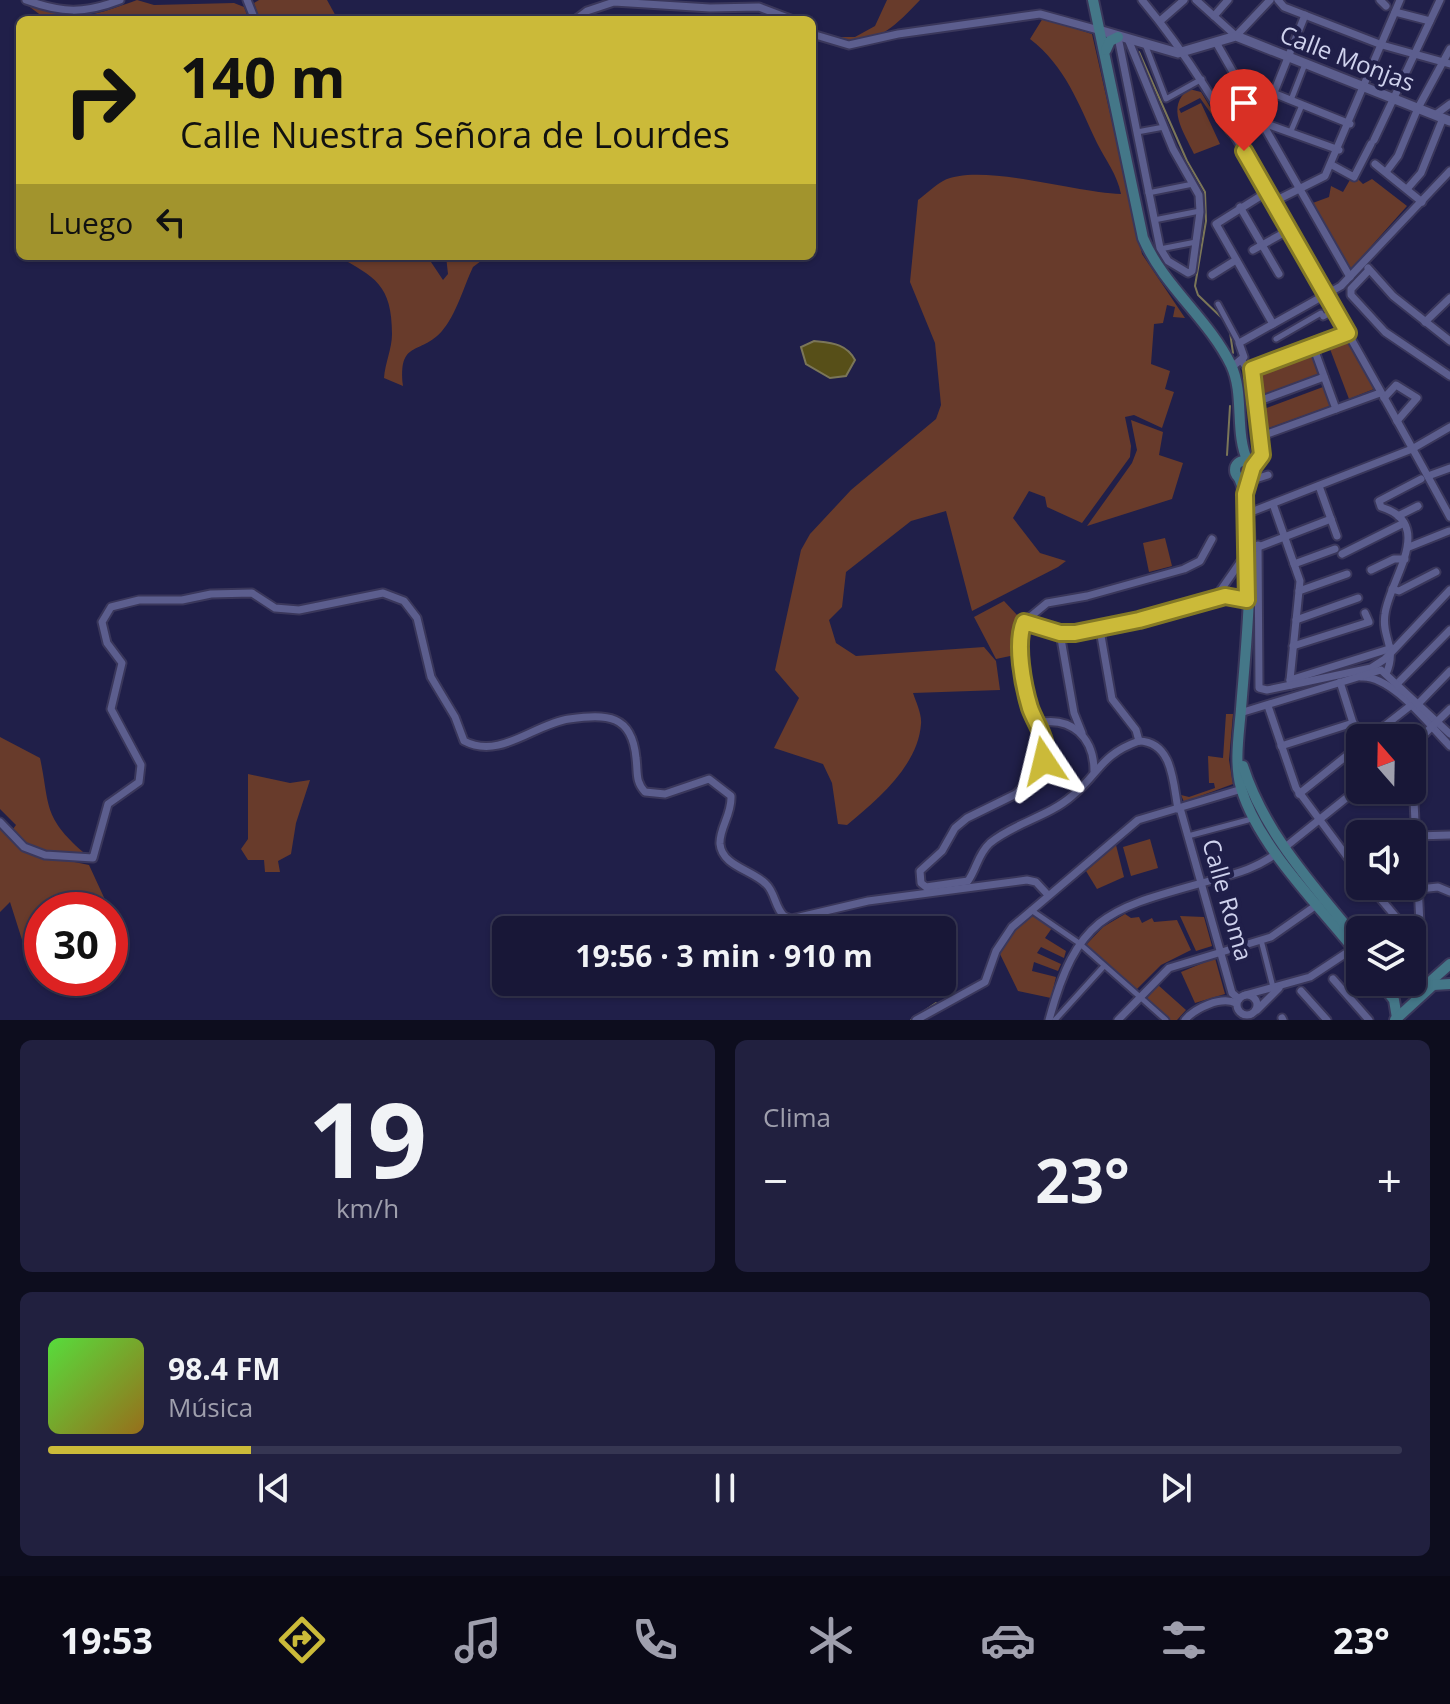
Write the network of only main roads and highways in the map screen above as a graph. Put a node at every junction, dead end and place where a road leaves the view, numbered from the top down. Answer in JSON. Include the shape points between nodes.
{"nodes":[{"id":1,"x":1093,"y":0,"type":"edge"},
{"id":2,"x":1123,"y":38,"type":"road end"},
{"id":3,"x":1106,"y":50,"type":"junction"},
{"id":4,"x":1239,"y":754,"type":"junction"},
{"id":5,"x":1281,"y":850,"type":"junction"},
{"id":6,"x":1346,"y":934,"type":"edge"},
{"id":7,"x":1346,"y":936,"type":"edge"},
{"id":8,"x":1450,"y":964,"type":"edge"},
{"id":9,"x":1450,"y":984,"type":"edge"},
{"id":10,"x":1426,"y":985,"type":"edge"},
{"id":11,"x":1431,"y":986,"type":"junction"},
{"id":12,"x":1391,"y":996,"type":"edge"},
{"id":13,"x":1396,"y":1019,"type":"edge"}],
"edges":[{"from":1,"to":3,"type":"main road"},
{"from":2,"to":3,"type":"main road","via":[[1110,41]]},
{"from":3,"to":4,"type":"main road","via":[[1136,208],[1152,260],[1236,363],[1253,548]]},
{"from":4,"to":5,"type":"main road","via":[[1259,811]]},
{"from":4,"to":5,"type":"main road","via":[[1242,789],[1252,814]]},
{"from":5,"to":6,"type":"main road"},
{"from":5,"to":7,"type":"main road"},
{"from":8,"to":11,"type":"main road"},
{"from":9,"to":11,"type":"main road"},
{"from":10,"to":11,"type":"main road"},
{"from":11,"to":13,"type":"main road"},
{"from":12,"to":13,"type":"main road"}]}
